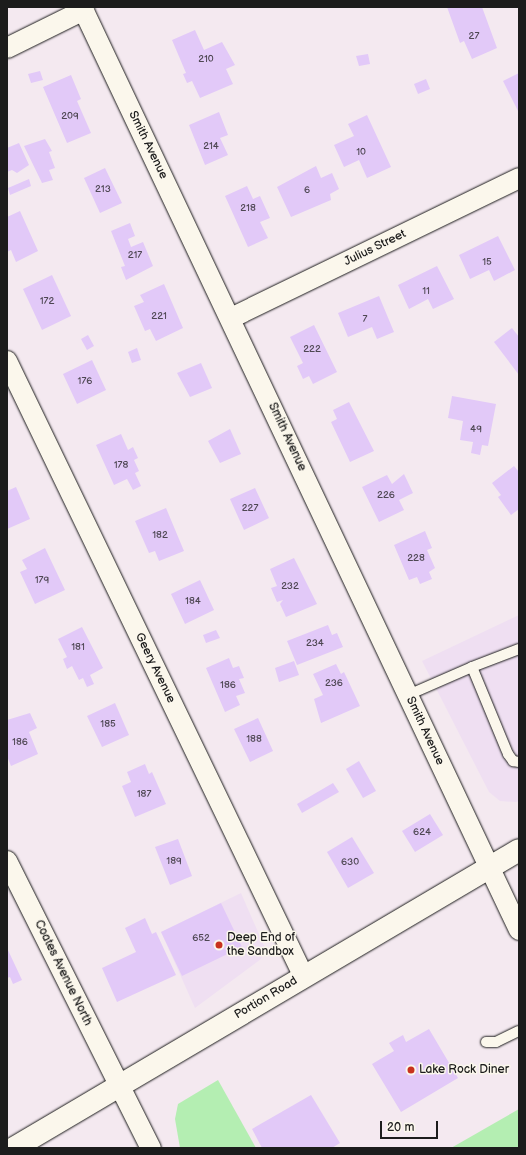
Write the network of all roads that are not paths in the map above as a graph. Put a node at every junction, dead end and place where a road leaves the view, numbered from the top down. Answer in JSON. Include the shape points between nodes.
{"nodes":[{"id":1,"x":83,"y":9,"type":"edge"},
{"id":2,"x":7,"y":48,"type":"edge"},
{"id":3,"x":519,"y":178,"type":"edge"},
{"id":4,"x":231,"y":318,"type":"junction"},
{"id":5,"x":7,"y":361,"type":"edge"},
{"id":6,"x":519,"y":649,"type":"edge"},
{"id":7,"x":472,"y":667,"type":"junction"},
{"id":8,"x":408,"y":695,"type":"junction"},
{"id":9,"x":519,"y":762,"type":"edge"},
{"id":10,"x":519,"y":850,"type":"edge"},
{"id":11,"x":7,"y":861,"type":"edge"},
{"id":12,"x":490,"y":869,"type":"junction"},
{"id":13,"x":519,"y":930,"type":"edge"},
{"id":14,"x":303,"y":976,"type":"junction"},
{"id":15,"x":519,"y":1031,"type":"edge"},
{"id":16,"x":486,"y":1042,"type":"dead end"},
{"id":17,"x":121,"y":1084,"type":"junction"},
{"id":18,"x":14,"y":1148,"type":"edge"},
{"id":19,"x":152,"y":1148,"type":"edge"}],
"edges":[{"from":1,"to":2,"type":"street"},
{"from":1,"to":4,"type":"street","name":"Smith Avenue"},
{"from":3,"to":4,"type":"street","name":"Julius Street"},
{"from":4,"to":8,"type":"street","name":"Smith Avenue"},
{"from":5,"to":14,"type":"street","name":"Geery Avenue"},
{"from":6,"to":7,"type":"lane"},
{"from":7,"to":8,"type":"lane"},
{"from":7,"to":9,"type":"lane","via":[[508,754],[513,761]]},
{"from":8,"to":12,"type":"street","name":"Smith Avenue"},
{"from":10,"to":12,"type":"main road","name":"Portion Road"},
{"from":11,"to":17,"type":"street","name":"Coates Avenue North","via":[[106,1060]]},
{"from":12,"to":13,"type":"street","name":"Smith Avenue"},
{"from":12,"to":14,"type":"main road","name":"Portion Road"},
{"from":14,"to":17,"type":"main road","name":"Portion Road"},
{"from":15,"to":16,"type":"lane","via":[[496,1042]]},
{"from":17,"to":18,"type":"main road","name":"Portion Road"},
{"from":17,"to":19,"type":"street","name":"Coates Avenue North"}]}
